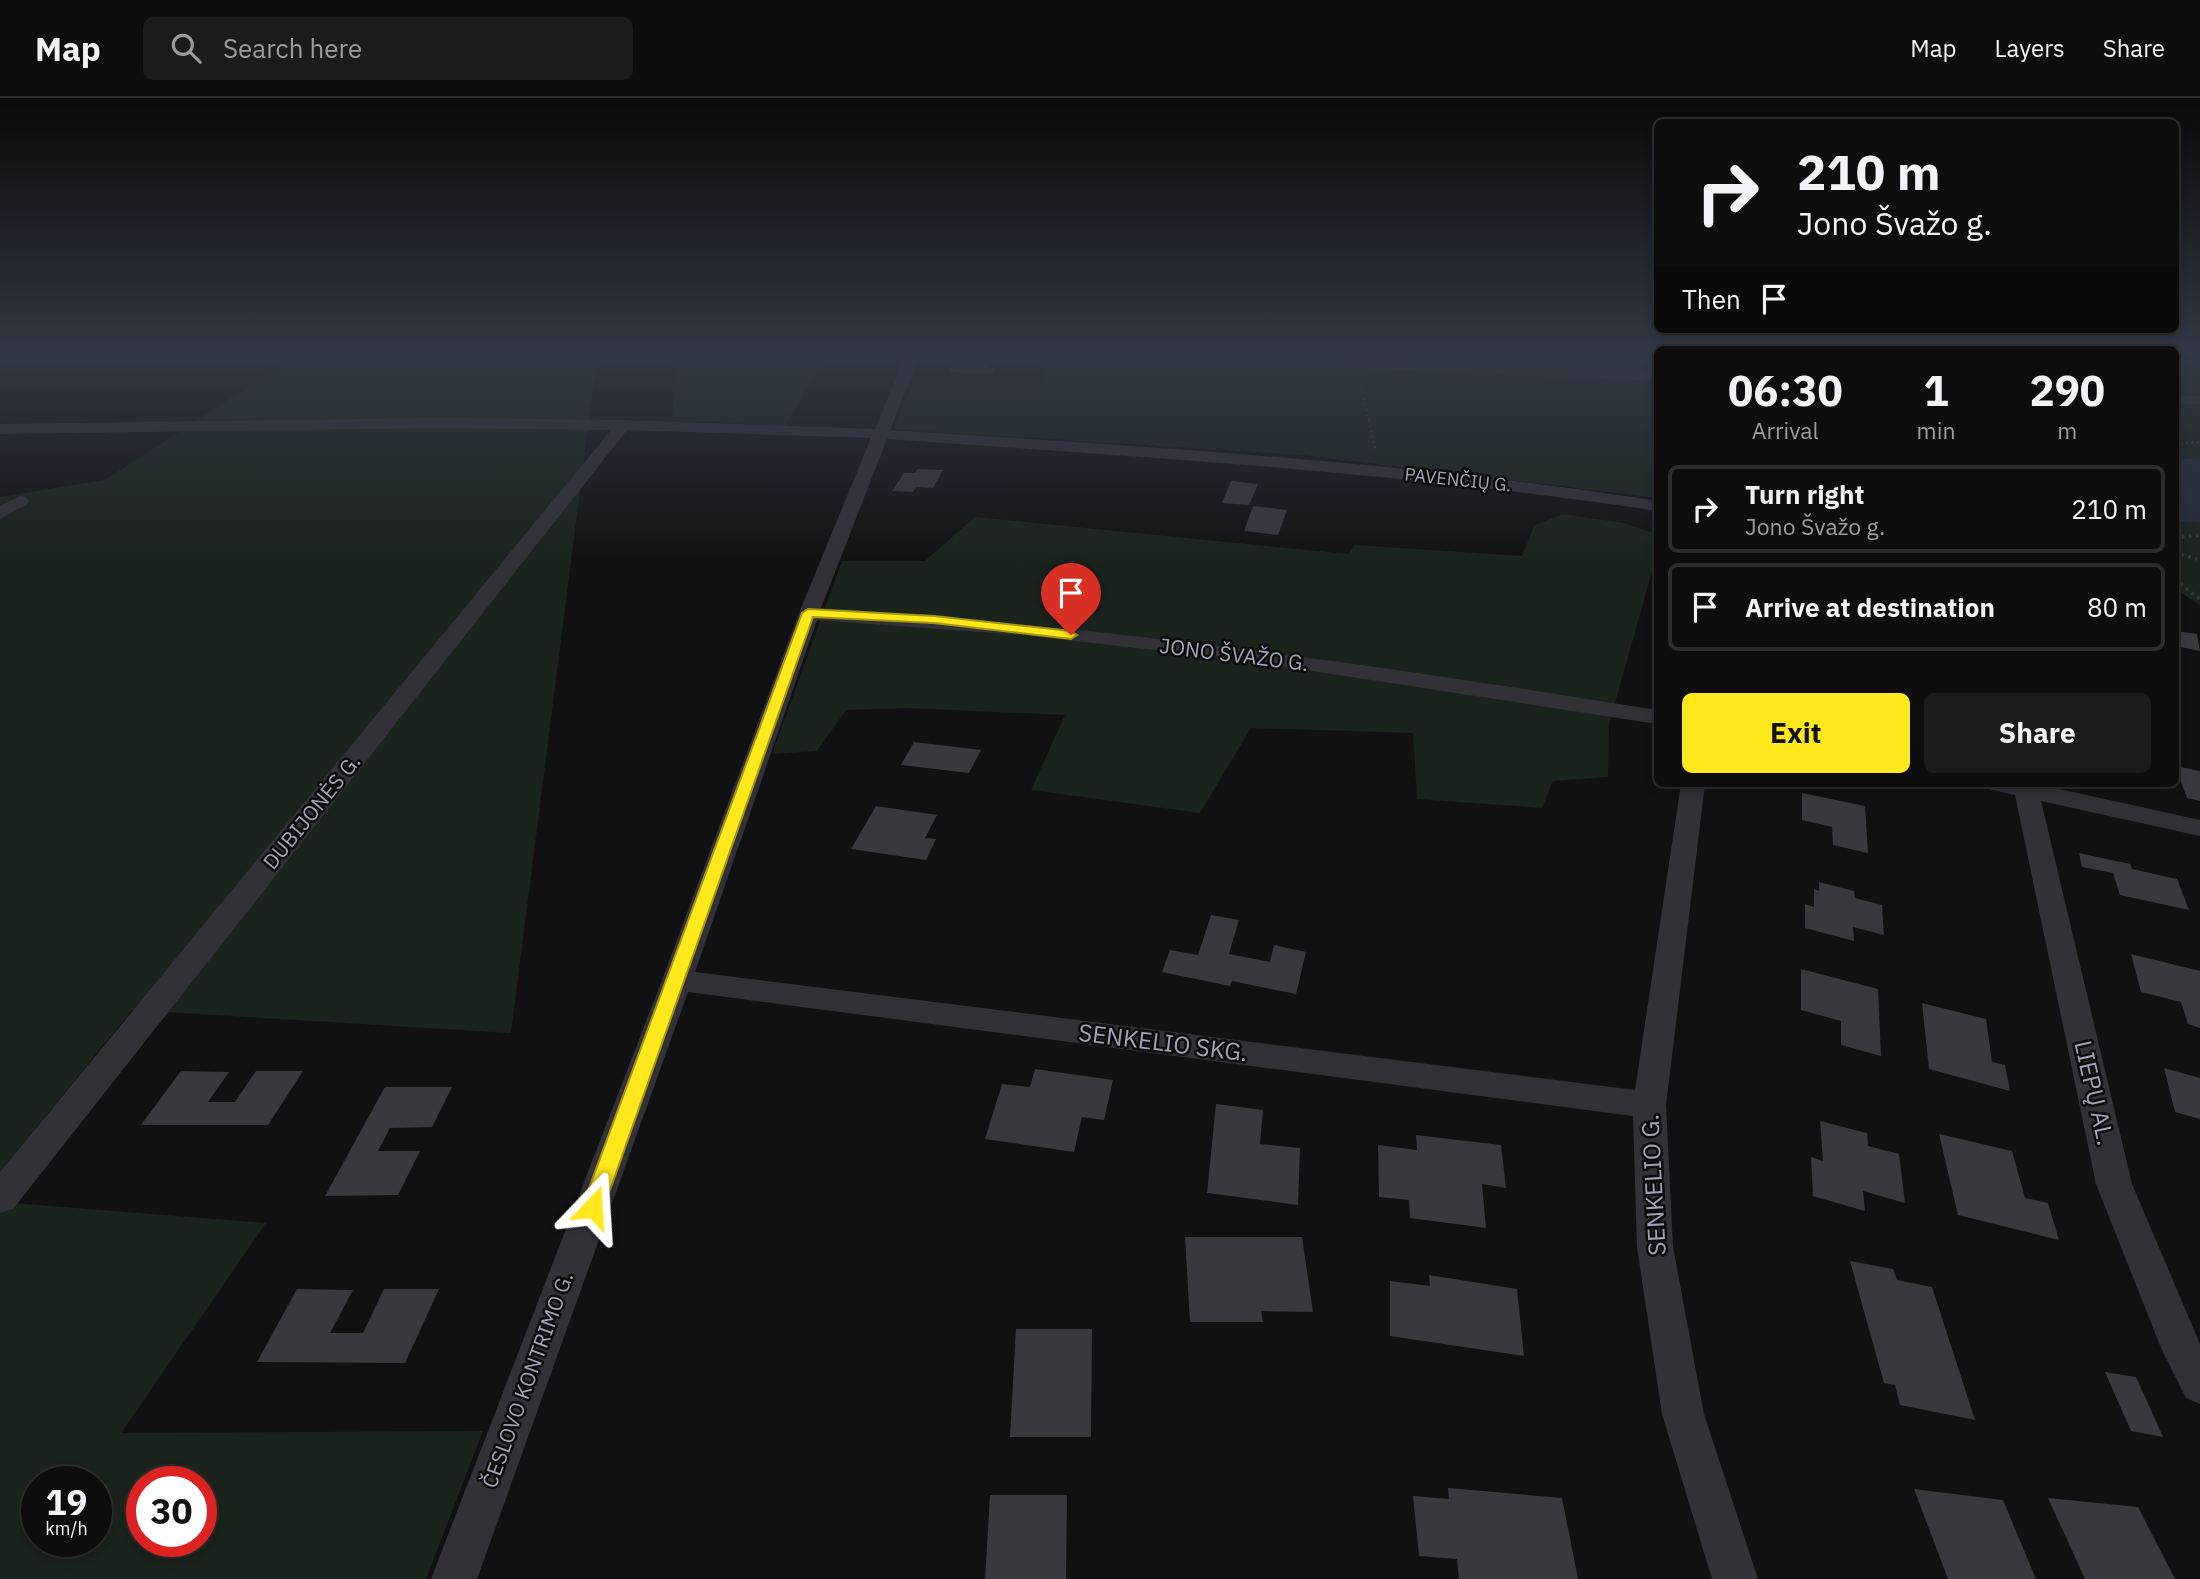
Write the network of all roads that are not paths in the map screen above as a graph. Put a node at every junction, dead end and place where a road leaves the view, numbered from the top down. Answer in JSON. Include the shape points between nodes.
{"nodes":[{"id":1,"x":211,"y":426,"type":"edge"},
{"id":2,"x":622,"y":426,"type":"edge"},
{"id":3,"x":655,"y":426,"type":"edge"},
{"id":4,"x":882,"y":426,"type":"edge"},
{"id":5,"x":0,"y":429,"type":"edge"},
{"id":6,"x":879,"y":434,"type":"junction"},
{"id":7,"x":20,"y":501,"type":"dead end"},
{"id":8,"x":1654,"y":506,"type":"edge"},
{"id":9,"x":0,"y":514,"type":"edge"},
{"id":10,"x":808,"y":613,"type":"junction"},
{"id":11,"x":1654,"y":717,"type":"edge"},
{"id":12,"x":1693,"y":787,"type":"edge"},
{"id":13,"x":2016,"y":787,"type":"edge"},
{"id":14,"x":2020,"y":787,"type":"edge"},
{"id":15,"x":2200,"y":828,"type":"edge"},
{"id":16,"x":677,"y":980,"type":"junction"},
{"id":17,"x":1648,"y":1105,"type":"junction"},
{"id":18,"x":0,"y":1198,"type":"edge"},
{"id":19,"x":2200,"y":1384,"type":"edge"},
{"id":20,"x":454,"y":1579,"type":"edge"},
{"id":21,"x":1735,"y":1579,"type":"edge"}],
"edges":[{"from":1,"to":5,"type":"street","name":"PAVENČIŲ G."},
{"from":2,"to":18,"type":"street","name":"DUBIJONĖS G."},
{"from":3,"to":6,"type":"street","name":"PAVENČIŲ G."},
{"from":4,"to":6,"type":"street","name":"ČESLOVO KONTRIMO G."},
{"from":6,"to":8,"type":"street","name":"PAVENČIŲ G.","via":[[1125,448],[1552,490]]},
{"from":6,"to":10,"type":"street","name":"ČESLOVO KONTRIMO G."},
{"from":7,"to":9,"type":"street"},
{"from":10,"to":11,"type":"street","name":"JONO ŠVAŽO G.","via":[[934,620],[1223,653]]},
{"from":10,"to":16,"type":"street","name":"ČESLOVO KONTRIMO G."},
{"from":12,"to":17,"type":"street","name":"SENKELIO G."},
{"from":13,"to":19,"type":"street","name":"LIEPŲ AL.","via":[[2114,1184]]},
{"from":14,"to":15,"type":"street"},
{"from":16,"to":17,"type":"street","name":"SENKELIO SKG."},
{"from":16,"to":20,"type":"street","name":"ČESLOVO KONTRIMO G."},
{"from":17,"to":21,"type":"street","name":"SENKELIO G.","via":[[1655,1247],[1683,1415]]}]}
